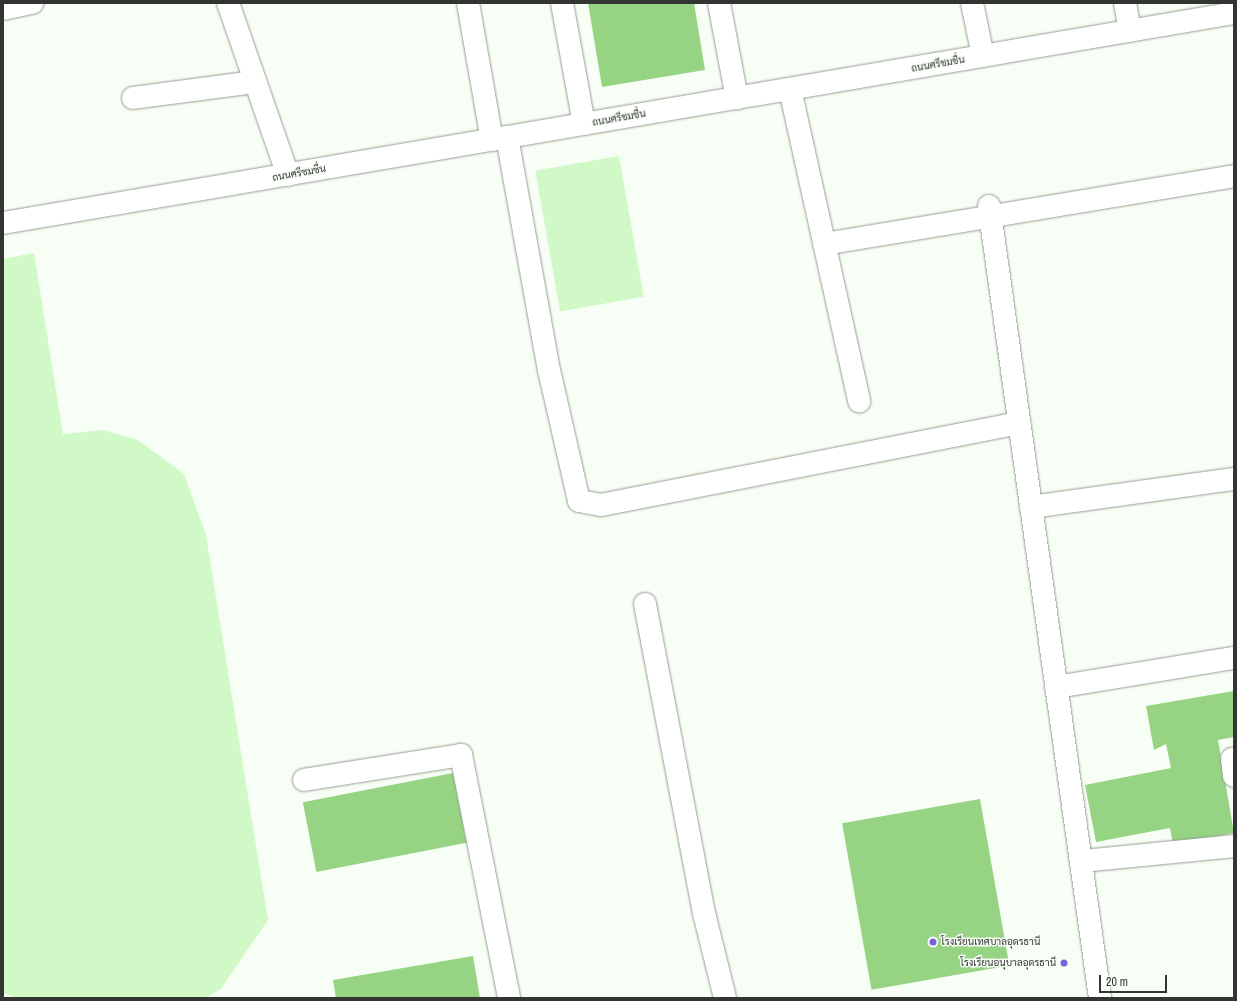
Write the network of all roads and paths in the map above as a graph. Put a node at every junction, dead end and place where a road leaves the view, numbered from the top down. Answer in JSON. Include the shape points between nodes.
{"nodes":[{"id":1,"x":32,"y":3,"type":"edge"},
{"id":2,"x":228,"y":3,"type":"edge"},
{"id":3,"x":468,"y":3,"type":"edge"},
{"id":4,"x":562,"y":3,"type":"edge"},
{"id":5,"x":719,"y":3,"type":"edge"},
{"id":6,"x":972,"y":3,"type":"edge"},
{"id":7,"x":1125,"y":3,"type":"edge"},
{"id":8,"x":3,"y":9,"type":"edge"},
{"id":9,"x":1234,"y":13,"type":"edge"},
{"id":10,"x":1130,"y":31,"type":"junction"},
{"id":11,"x":983,"y":56,"type":"junction"},
{"id":12,"x":255,"y":82,"type":"junction"},
{"id":13,"x":790,"y":89,"type":"junction"},
{"id":14,"x":133,"y":98,"type":"dead end"},
{"id":15,"x":736,"y":98,"type":"junction"},
{"id":16,"x":584,"y":124,"type":"junction"},
{"id":17,"x":500,"y":139,"type":"junction"},
{"id":18,"x":288,"y":175,"type":"junction"},
{"id":19,"x":1234,"y":176,"type":"edge"},
{"id":20,"x":990,"y":210,"type":"junction"},
{"id":21,"x":3,"y":223,"type":"edge"},
{"id":22,"x":824,"y":244,"type":"junction"},
{"id":23,"x":859,"y":401,"type":"dead end"},
{"id":24,"x":1019,"y":423,"type":"junction"},
{"id":25,"x":1234,"y":479,"type":"edge"},
{"id":26,"x":1031,"y":507,"type":"junction"},
{"id":27,"x":645,"y":604,"type":"dead end"},
{"id":28,"x":1234,"y":658,"type":"edge"},
{"id":29,"x":1056,"y":687,"type":"junction"},
{"id":30,"x":304,"y":780,"type":"dead end"},
{"id":31,"x":1234,"y":846,"type":"edge"},
{"id":32,"x":1082,"y":861,"type":"junction"},
{"id":33,"x":510,"y":998,"type":"edge"},
{"id":34,"x":725,"y":998,"type":"edge"},
{"id":35,"x":1100,"y":998,"type":"edge"}],
"edges":[{"from":1,"to":8,"type":"street"},
{"from":2,"to":12,"type":"street"},
{"from":3,"to":17,"type":"street"},
{"from":4,"to":16,"type":"street"},
{"from":5,"to":15,"type":"street"},
{"from":6,"to":11,"type":"street"},
{"from":7,"to":10,"type":"street"},
{"from":9,"to":10,"type":"street","name":"ถนนศรีชมชื่น"},
{"from":10,"to":11,"type":"street","name":"ถนนศรีชมชื่น"},
{"from":11,"to":13,"type":"street","name":"ถนนศรีชมชื่น"},
{"from":12,"to":14,"type":"street"},
{"from":12,"to":18,"type":"street"},
{"from":13,"to":15,"type":"street","name":"ถนนศรีชมชื่น"},
{"from":13,"to":22,"type":"street"},
{"from":15,"to":16,"type":"street","name":"ถนนศรีชมชื่น"},
{"from":16,"to":17,"type":"street","name":"ถนนศรีชมชื่น"},
{"from":17,"to":18,"type":"street","name":"ถนนศรีชมชื่น"},
{"from":17,"to":24,"type":"street","via":[[579,501],[601,505]]},
{"from":18,"to":21,"type":"street","name":"ถนนศรีชมชื่น"},
{"from":19,"to":20,"type":"street"},
{"from":20,"to":22,"type":"street"},
{"from":20,"to":24,"type":"street"},
{"from":22,"to":23,"type":"street"},
{"from":24,"to":26,"type":"street"},
{"from":25,"to":26,"type":"street"},
{"from":26,"to":29,"type":"street"},
{"from":27,"to":34,"type":"street","via":[[704,913]]},
{"from":28,"to":29,"type":"street"},
{"from":29,"to":32,"type":"street"},
{"from":30,"to":33,"type":"street","via":[[460,755]]},
{"from":31,"to":32,"type":"street"},
{"from":32,"to":35,"type":"street"}]}
